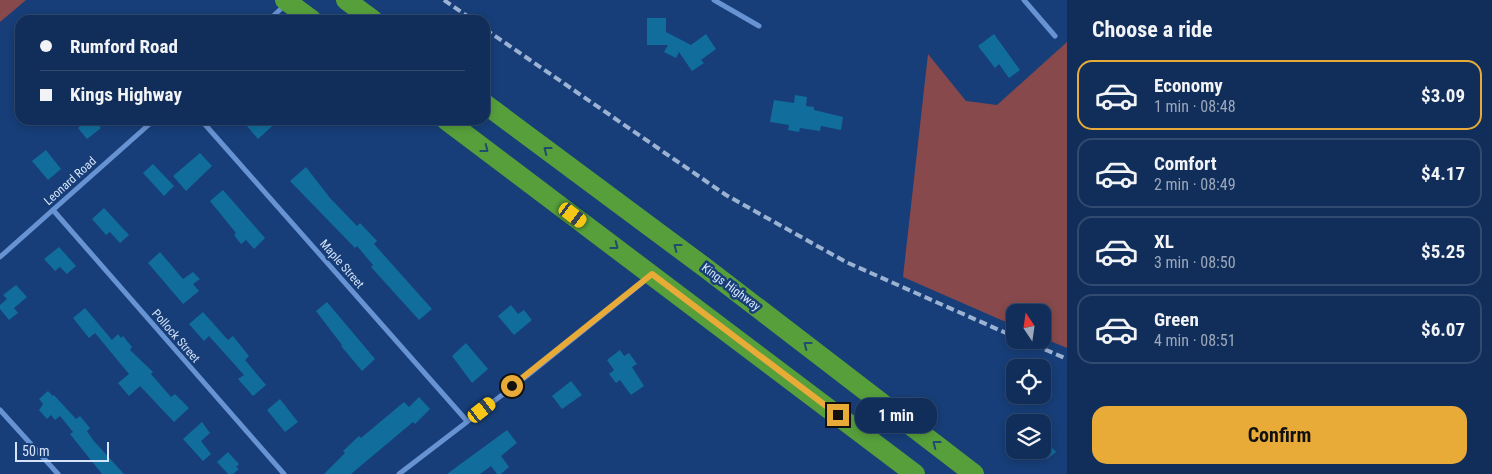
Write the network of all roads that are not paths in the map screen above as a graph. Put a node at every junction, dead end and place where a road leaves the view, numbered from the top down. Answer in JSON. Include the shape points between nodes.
{"nodes":[{"id":1,"x":346,"y":0,"type":"edge"},
{"id":2,"x":714,"y":0,"type":"edge"},
{"id":3,"x":1024,"y":0,"type":"edge"},
{"id":4,"x":288,"y":1,"type":"edge"},
{"id":5,"x":274,"y":15,"type":"edge"},
{"id":6,"x":306,"y":15,"type":"edge"},
{"id":7,"x":366,"y":15,"type":"edge"},
{"id":8,"x":759,"y":26,"type":"dead end"},
{"id":9,"x":1055,"y":36,"type":"dead end"},
{"id":10,"x":490,"y":108,"type":"edge"},
{"id":11,"x":148,"y":125,"type":"edge"},
{"id":12,"x":205,"y":125,"type":"edge"},
{"id":13,"x":453,"y":125,"type":"edge"},
{"id":14,"x":54,"y":210,"type":"junction"},
{"id":15,"x":0,"y":257,"type":"edge"},
{"id":16,"x":652,"y":274,"type":"junction"},
{"id":17,"x":0,"y":410,"type":"edge"},
{"id":18,"x":467,"y":421,"type":"junction"},
{"id":19,"x":58,"y":474,"type":"edge"},
{"id":20,"x":284,"y":474,"type":"edge"},
{"id":21,"x":398,"y":474,"type":"edge"},
{"id":22,"x":915,"y":474,"type":"edge"},
{"id":23,"x":974,"y":474,"type":"edge"}],
"edges":[{"from":1,"to":7,"type":"highway"},
{"from":2,"to":8,"type":"street"},
{"from":3,"to":9,"type":"street"},
{"from":4,"to":5,"type":"street"},
{"from":4,"to":6,"type":"highway"},
{"from":23,"to":10,"type":"highway","name":"Kings Highway","one_way":true},
{"from":11,"to":14,"type":"street","name":"Leonard Road"},
{"from":12,"to":18,"type":"street","name":"Maple Street"},
{"from":13,"to":16,"type":"highway","one_way":true},
{"from":14,"to":15,"type":"street","name":"Leonard Road"},
{"from":14,"to":20,"type":"street","name":"Pollock Street"},
{"from":16,"to":18,"type":"street"},
{"from":16,"to":22,"type":"highway"},
{"from":17,"to":19,"type":"street"},
{"from":18,"to":21,"type":"street"}]}
